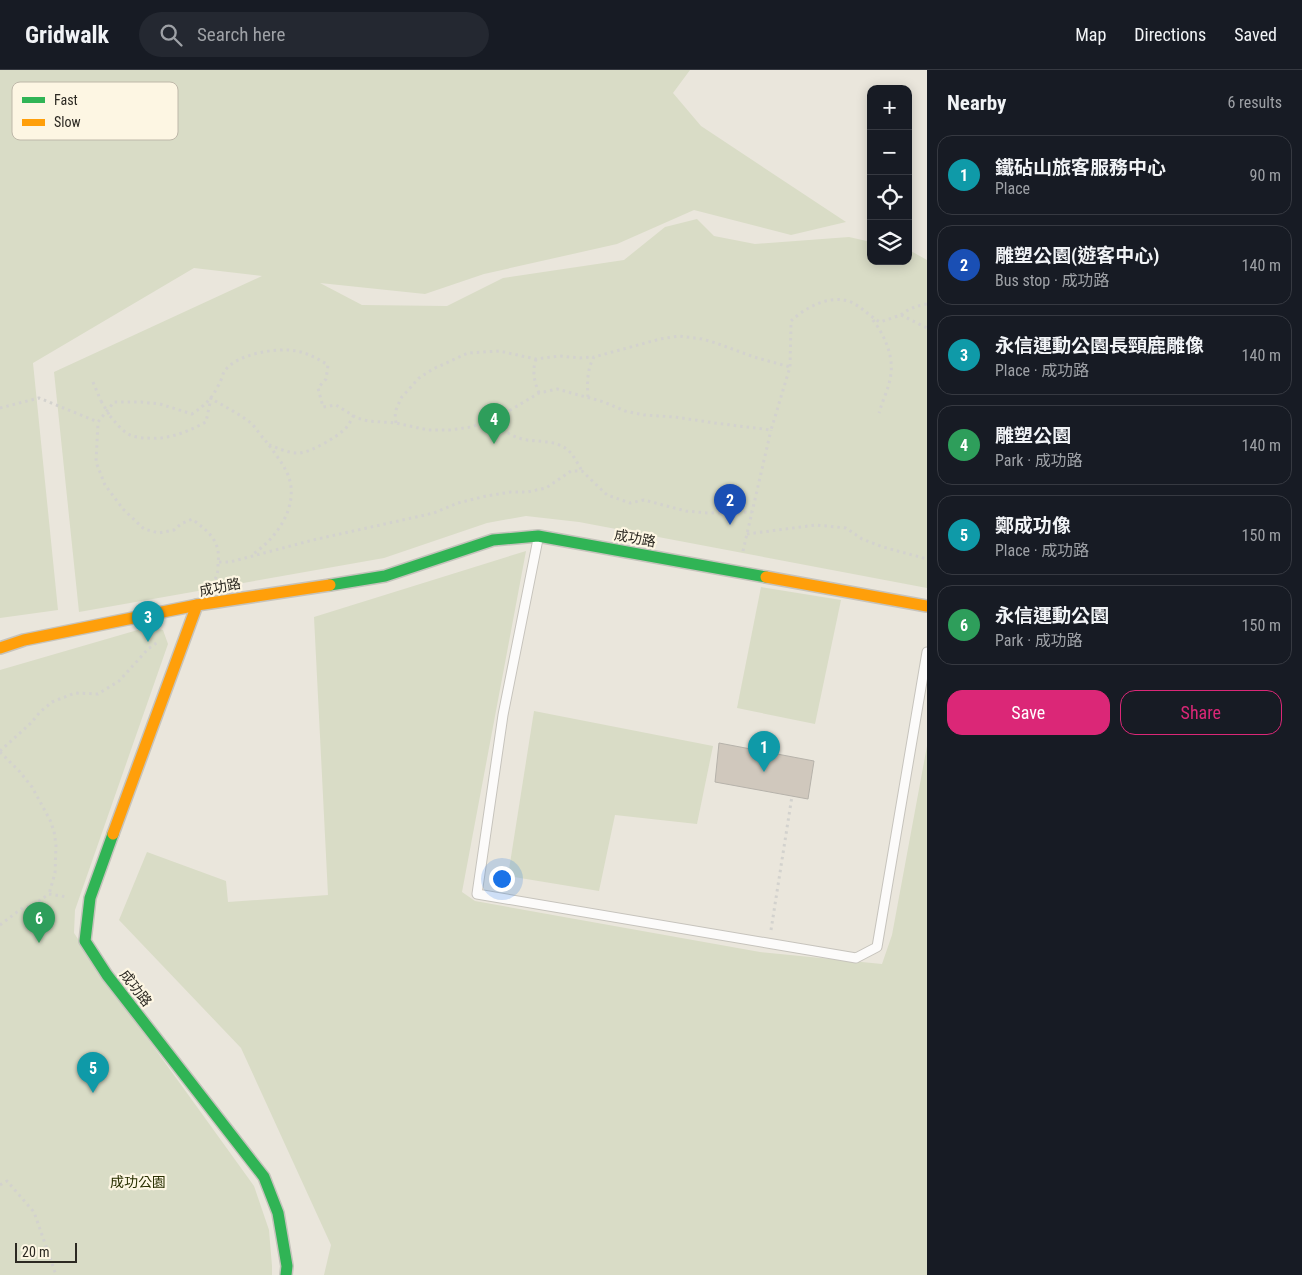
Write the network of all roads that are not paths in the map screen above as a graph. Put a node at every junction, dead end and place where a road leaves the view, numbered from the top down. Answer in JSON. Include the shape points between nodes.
{"nodes":[{"id":1,"x":538,"y":536,"type":"junction"},
{"id":2,"x":197,"y":605,"type":"junction"},
{"id":3,"x":927,"y":606,"type":"edge"},
{"id":4,"x":0,"y":648,"type":"edge"},
{"id":5,"x":927,"y":652,"type":"edge"},
{"id":6,"x":286,"y":1275,"type":"edge"}],
"edges":[{"from":1,"to":2,"type":"street","name":"成功路","via":[[493,540],[385,576]]},
{"from":1,"to":3,"type":"street","name":"成功路"},
{"from":1,"to":5,"type":"lane","via":[[503,715],[477,894],[856,958],[876,947]]},
{"from":2,"to":4,"type":"street","via":[[24,640]]},
{"from":2,"to":6,"type":"street","name":"成功路","via":[[90,898],[85,941],[264,1177],[278,1213]]}]}
